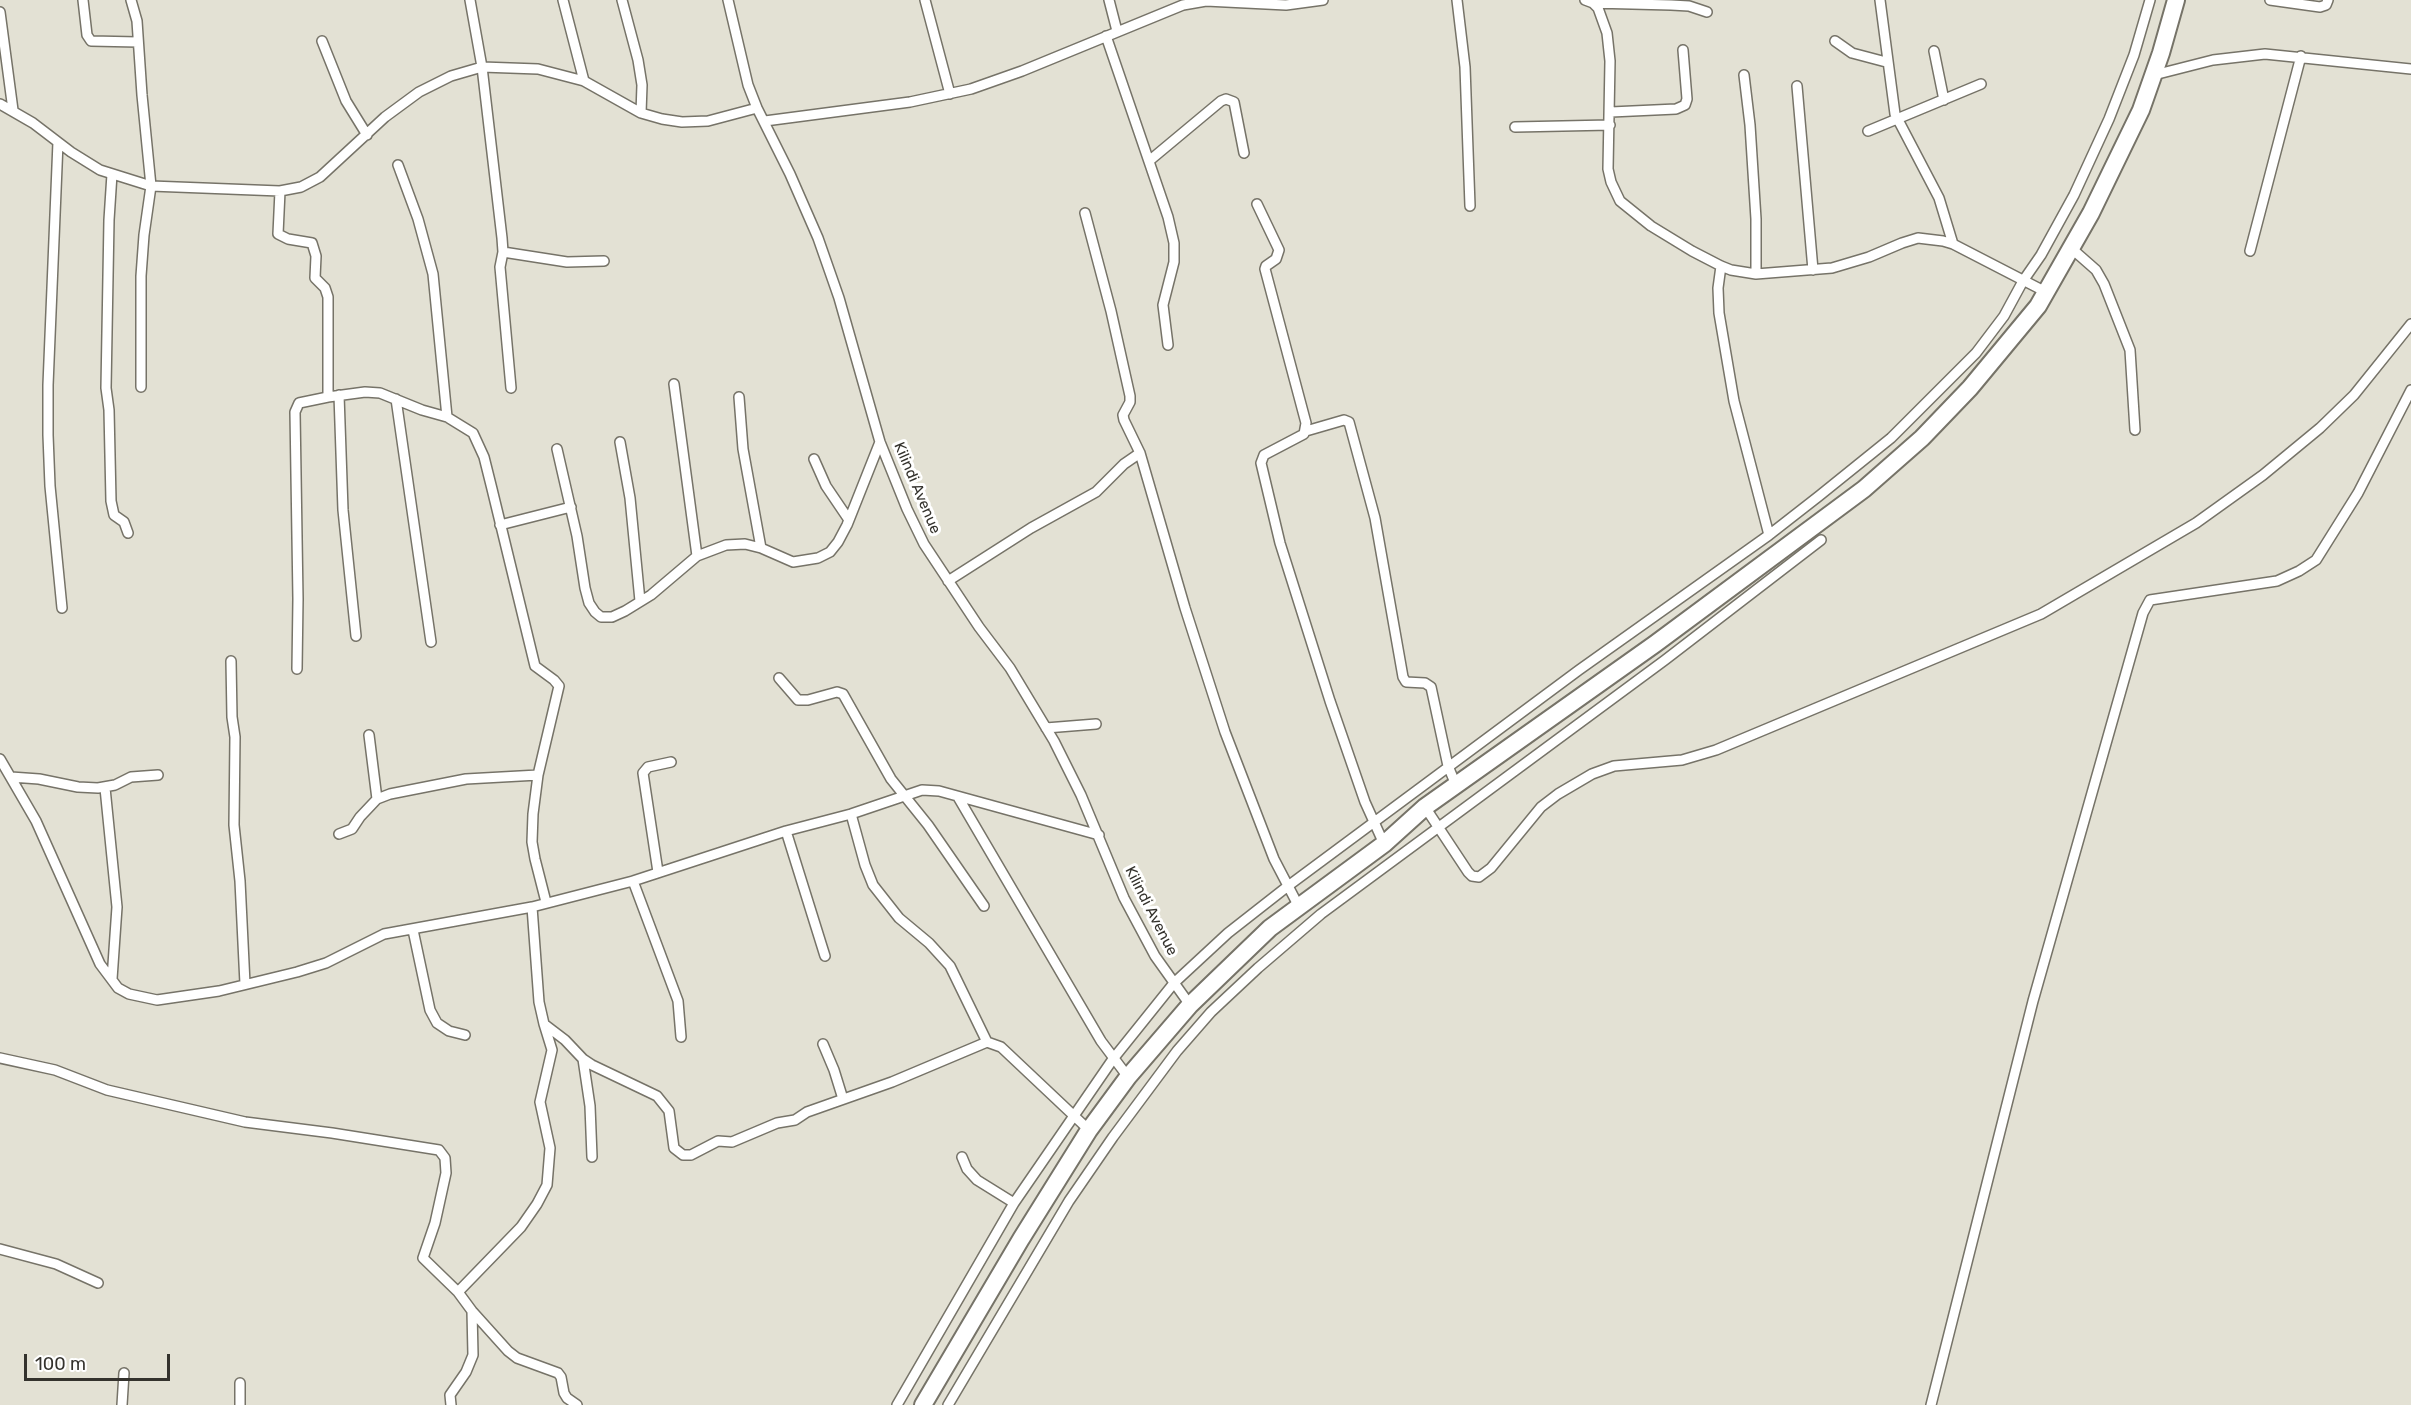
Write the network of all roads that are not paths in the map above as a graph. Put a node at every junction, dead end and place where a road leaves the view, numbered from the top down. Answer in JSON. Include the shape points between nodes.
{"nodes":[{"id":1,"x":83,"y":0,"type":"edge"},
{"id":2,"x":131,"y":0,"type":"edge"},
{"id":3,"x":470,"y":0,"type":"edge"},
{"id":4,"x":564,"y":0,"type":"edge"},
{"id":5,"x":622,"y":0,"type":"edge"},
{"id":6,"x":728,"y":0,"type":"edge"},
{"id":7,"x":925,"y":0,"type":"edge"},
{"id":8,"x":1109,"y":0,"type":"edge"},
{"id":9,"x":1323,"y":0,"type":"edge"},
{"id":10,"x":1457,"y":0,"type":"edge"},
{"id":11,"x":1880,"y":0,"type":"edge"},
{"id":12,"x":2150,"y":0,"type":"edge"},
{"id":13,"x":2176,"y":0,"type":"edge"},
{"id":14,"x":2270,"y":0,"type":"edge"},
{"id":15,"x":2328,"y":0,"type":"edge"},
{"id":16,"x":1589,"y":2,"type":"edge"},
{"id":17,"x":0,"y":12,"type":"edge"},
{"id":18,"x":1707,"y":12,"type":"dead end"},
{"id":19,"x":1117,"y":31,"type":"junction"},
{"id":20,"x":1106,"y":36,"type":"junction"},
{"id":21,"x":322,"y":41,"type":"dead end"},
{"id":22,"x":1835,"y":41,"type":"dead end"},
{"id":23,"x":138,"y":42,"type":"junction"},
{"id":24,"x":1683,"y":50,"type":"dead end"},
{"id":25,"x":1934,"y":51,"type":"dead end"},
{"id":26,"x":2301,"y":56,"type":"junction"},
{"id":27,"x":1886,"y":62,"type":"junction"},
{"id":28,"x":482,"y":67,"type":"junction"},
{"id":29,"x":2411,"y":69,"type":"edge"},
{"id":30,"x":1744,"y":75,"type":"dead end"},
{"id":31,"x":2154,"y":75,"type":"junction"},
{"id":32,"x":584,"y":81,"type":"junction"},
{"id":33,"x":1981,"y":84,"type":"dead end"},
{"id":34,"x":1797,"y":86,"type":"dead end"},
{"id":35,"x":950,"y":94,"type":"junction"},
{"id":36,"x":1944,"y":100,"type":"junction"},
{"id":37,"x":0,"y":104,"type":"edge"},
{"id":38,"x":757,"y":108,"type":"junction"},
{"id":39,"x":13,"y":110,"type":"junction"},
{"id":40,"x":1611,"y":112,"type":"junction"},
{"id":41,"x":641,"y":113,"type":"junction"},
{"id":42,"x":1896,"y":118,"type":"junction"},
{"id":43,"x":765,"y":121,"type":"junction"},
{"id":44,"x":1610,"y":125,"type":"junction"},
{"id":45,"x":1515,"y":127,"type":"dead end"},
{"id":46,"x":1868,"y":131,"type":"dead end"},
{"id":47,"x":367,"y":135,"type":"junction"},
{"id":48,"x":58,"y":142,"type":"junction"},
{"id":49,"x":1244,"y":153,"type":"dead end"},
{"id":50,"x":1149,"y":161,"type":"junction"},
{"id":51,"x":398,"y":165,"type":"dead end"},
{"id":52,"x":112,"y":174,"type":"junction"},
{"id":53,"x":151,"y":186,"type":"junction"},
{"id":54,"x":280,"y":191,"type":"junction"},
{"id":55,"x":1257,"y":204,"type":"dead end"},
{"id":56,"x":1470,"y":206,"type":"dead end"},
{"id":57,"x":1085,"y":213,"type":"dead end"},
{"id":58,"x":1953,"y":244,"type":"junction"},
{"id":59,"x":2071,"y":248,"type":"junction"},
{"id":60,"x":2250,"y":251,"type":"dead end"},
{"id":61,"x":503,"y":252,"type":"junction"},
{"id":62,"x":604,"y":261,"type":"dead end"},
{"id":63,"x":1722,"y":266,"type":"junction"},
{"id":64,"x":1813,"y":270,"type":"junction"},
{"id":65,"x":1756,"y":274,"type":"junction"},
{"id":66,"x":2023,"y":280,"type":"junction"},
{"id":67,"x":2046,"y":292,"type":"junction"},
{"id":68,"x":2411,"y":324,"type":"edge"},
{"id":69,"x":1168,"y":345,"type":"dead end"},
{"id":70,"x":674,"y":384,"type":"dead end"},
{"id":71,"x":141,"y":387,"type":"dead end"},
{"id":72,"x":511,"y":388,"type":"dead end"},
{"id":73,"x":2411,"y":390,"type":"edge"},
{"id":74,"x":339,"y":395,"type":"junction"},
{"id":75,"x":328,"y":396,"type":"junction"},
{"id":76,"x":739,"y":397,"type":"dead end"},
{"id":77,"x":396,"y":399,"type":"junction"},
{"id":78,"x":447,"y":417,"type":"junction"},
{"id":79,"x":2134,"y":430,"type":"dead end"},
{"id":80,"x":1306,"y":431,"type":"junction"},
{"id":81,"x":620,"y":442,"type":"dead end"},
{"id":82,"x":880,"y":442,"type":"junction"},
{"id":83,"x":556,"y":449,"type":"dead end"},
{"id":84,"x":1140,"y":453,"type":"junction"},
{"id":85,"x":814,"y":459,"type":"dead end"},
{"id":86,"x":571,"y":507,"type":"junction"},
{"id":87,"x":849,"y":520,"type":"junction"},
{"id":88,"x":500,"y":525,"type":"junction"},
{"id":89,"x":128,"y":533,"type":"dead end"},
{"id":90,"x":1769,"y":535,"type":"junction"},
{"id":91,"x":1821,"y":540,"type":"dead end"},
{"id":92,"x":761,"y":548,"type":"junction"},
{"id":93,"x":697,"y":556,"type":"junction"},
{"id":94,"x":948,"y":581,"type":"junction"},
{"id":95,"x":640,"y":601,"type":"junction"},
{"id":96,"x":62,"y":608,"type":"dead end"},
{"id":97,"x":356,"y":636,"type":"dead end"},
{"id":98,"x":430,"y":642,"type":"dead end"},
{"id":99,"x":231,"y":661,"type":"dead end"},
{"id":100,"x":297,"y":669,"type":"dead end"},
{"id":101,"x":779,"y":678,"type":"dead end"},
{"id":102,"x":1096,"y":724,"type":"dead end"},
{"id":103,"x":1046,"y":728,"type":"junction"},
{"id":104,"x":369,"y":735,"type":"dead end"},
{"id":105,"x":0,"y":759,"type":"edge"},
{"id":106,"x":671,"y":762,"type":"dead end"},
{"id":107,"x":1448,"y":766,"type":"junction"},
{"id":108,"x":158,"y":775,"type":"dead end"},
{"id":109,"x":538,"y":775,"type":"junction"},
{"id":110,"x":11,"y":777,"type":"junction"},
{"id":111,"x":1456,"y":785,"type":"junction"},
{"id":112,"x":105,"y":788,"type":"junction"},
{"id":113,"x":906,"y":796,"type":"junction"},
{"id":114,"x":958,"y":797,"type":"junction"},
{"id":115,"x":377,"y":799,"type":"junction"},
{"id":116,"x":1425,"y":807,"type":"junction"},
{"id":117,"x":851,"y":814,"type":"junction"},
{"id":118,"x":1373,"y":822,"type":"junction"},
{"id":119,"x":1440,"y":827,"type":"junction"},
{"id":120,"x":786,"y":831,"type":"junction"},
{"id":121,"x":339,"y":834,"type":"dead end"},
{"id":122,"x":1099,"y":835,"type":"junction"},
{"id":123,"x":1384,"y":844,"type":"junction"},
{"id":124,"x":658,"y":872,"type":"junction"},
{"id":125,"x":633,"y":881,"type":"junction"},
{"id":126,"x":1288,"y":886,"type":"junction"},
{"id":127,"x":546,"y":902,"type":"junction"},
{"id":128,"x":1298,"y":905,"type":"junction"},
{"id":129,"x":984,"y":906,"type":"dead end"},
{"id":130,"x":532,"y":907,"type":"junction"},
{"id":131,"x":413,"y":930,"type":"junction"},
{"id":132,"x":825,"y":957,"type":"dead end"},
{"id":133,"x":112,"y":979,"type":"junction"},
{"id":134,"x":1174,"y":983,"type":"junction"},
{"id":135,"x":245,"y":984,"type":"junction"},
{"id":136,"x":1190,"y":1005,"type":"junction"},
{"id":137,"x":544,"y":1024,"type":"junction"},
{"id":138,"x":465,"y":1035,"type":"dead end"},
{"id":139,"x":681,"y":1036,"type":"dead end"},
{"id":140,"x":987,"y":1042,"type":"junction"},
{"id":141,"x":823,"y":1044,"type":"dead end"},
{"id":142,"x":0,"y":1058,"type":"edge"},
{"id":143,"x":583,"y":1059,"type":"junction"},
{"id":144,"x":1113,"y":1059,"type":"junction"},
{"id":145,"x":1128,"y":1077,"type":"junction"},
{"id":146,"x":843,"y":1099,"type":"junction"},
{"id":147,"x":1073,"y":1117,"type":"junction"},
{"id":148,"x":1089,"y":1130,"type":"junction"},
{"id":149,"x":592,"y":1157,"type":"dead end"},
{"id":150,"x":962,"y":1157,"type":"dead end"},
{"id":151,"x":1014,"y":1203,"type":"junction"},
{"id":152,"x":0,"y":1249,"type":"edge"},
{"id":153,"x":98,"y":1283,"type":"dead end"},
{"id":154,"x":458,"y":1292,"type":"junction"},
{"id":155,"x":472,"y":1311,"type":"junction"},
{"id":156,"x":124,"y":1373,"type":"dead end"},
{"id":157,"x":240,"y":1383,"type":"dead end"},
{"id":158,"x":122,"y":1405,"type":"edge"},
{"id":159,"x":240,"y":1405,"type":"edge"},
{"id":160,"x":451,"y":1405,"type":"edge"},
{"id":161,"x":577,"y":1405,"type":"edge"},
{"id":162,"x":897,"y":1405,"type":"edge"},
{"id":163,"x":923,"y":1405,"type":"edge"},
{"id":164,"x":948,"y":1405,"type":"edge"},
{"id":165,"x":1931,"y":1405,"type":"edge"}],
"edges":[{"from":1,"to":23,"type":"street","via":[[91,41]]},
{"from":2,"to":23,"type":"street","via":[[138,21]]},
{"from":3,"to":28,"type":"street"},
{"from":4,"to":32,"type":"street"},
{"from":5,"to":41,"type":"street","via":[[638,60]]},
{"from":6,"to":38,"type":"street","name":"Kilindi Avenue"},
{"from":7,"to":35,"type":"street"},
{"from":8,"to":19,"type":"street"},
{"from":9,"to":19,"type":"street","via":[[1286,4],[1195,2]]},
{"from":10,"to":56,"type":"street","via":[[1465,67]]},
{"from":11,"to":27,"type":"street"},
{"from":12,"to":66,"type":"street","via":[[2109,119],[2074,195]]},
{"from":13,"to":31,"type":"highway"},
{"from":14,"to":15,"type":"street","via":[[2320,7]]},
{"from":16,"to":18,"type":"street","via":[[1689,6]]},
{"from":16,"to":40,"type":"street","via":[[1602,17],[1606,33]]},
{"from":17,"to":39,"type":"street"},
{"from":19,"to":20,"type":"street"},
{"from":20,"to":35,"type":"street","via":[[1013,75]]},
{"from":20,"to":50,"type":"street"},
{"from":21,"to":47,"type":"street","via":[[346,101]]},
{"from":22,"to":27,"type":"street","via":[[1852,53]]},
{"from":23,"to":53,"type":"street"},
{"from":24,"to":40,"type":"street","via":[[1685,105],[1676,109]]},
{"from":25,"to":36,"type":"street"},
{"from":26,"to":29,"type":"street"},
{"from":26,"to":31,"type":"street","via":[[2238,56]]},
{"from":26,"to":60,"type":"street"},
{"from":27,"to":42,"type":"street"},
{"from":28,"to":32,"type":"street","via":[[538,69]]},
{"from":28,"to":47,"type":"street","via":[[418,92]]},
{"from":28,"to":61,"type":"street"},
{"from":30,"to":65,"type":"street","via":[[1755,199]]},
{"from":31,"to":59,"type":"highway","via":[[2127,143]]},
{"from":32,"to":41,"type":"street"},
{"from":33,"to":36,"type":"street"},
{"from":34,"to":64,"type":"street"},
{"from":35,"to":43,"type":"street"},
{"from":36,"to":42,"type":"street"},
{"from":37,"to":39,"type":"street"},
{"from":38,"to":41,"type":"street","via":[[708,121],[682,122]]},
{"from":38,"to":43,"type":"street","name":"Kilindi Avenue"},
{"from":39,"to":48,"type":"street"},
{"from":40,"to":44,"type":"street"},
{"from":42,"to":46,"type":"street"},
{"from":42,"to":58,"type":"street","via":[[1939,198]]},
{"from":43,"to":82,"type":"street","name":"Kilindi Avenue","via":[[818,238]]},
{"from":44,"to":45,"type":"street"},
{"from":44,"to":63,"type":"street","via":[[1609,177],[1620,201],[1651,226]]},
{"from":47,"to":54,"type":"street","via":[[320,177],[302,187]]},
{"from":48,"to":52,"type":"street"},
{"from":48,"to":96,"type":"street","via":[[48,425]]},
{"from":49,"to":50,"type":"street","via":[[1234,102],[1226,99]]},
{"from":50,"to":69,"type":"street","via":[[1174,243],[1174,262],[1163,304]]},
{"from":51,"to":78,"type":"street","via":[[434,274]]},
{"from":52,"to":53,"type":"street"},
{"from":52,"to":89,"type":"street","via":[[106,388],[111,501],[114,515],[124,522]]},
{"from":53,"to":54,"type":"street"},
{"from":53,"to":71,"type":"street","via":[[141,276]]},
{"from":54,"to":75,"type":"street","via":[[278,234],[312,243],[315,278],[328,297]]},
{"from":55,"to":80,"type":"street","via":[[1279,250],[1266,269]]},
{"from":57,"to":84,"type":"street","via":[[1130,396],[1124,420]]},
{"from":58,"to":64,"type":"street","via":[[1918,238],[1869,257]]},
{"from":58,"to":66,"type":"street"},
{"from":59,"to":67,"type":"highway"},
{"from":59,"to":79,"type":"street","via":[[2096,270],[2130,350]]},
{"from":61,"to":62,"type":"street","via":[[567,261]]},
{"from":61,"to":72,"type":"street","via":[[500,267]]},
{"from":63,"to":65,"type":"street"},
{"from":63,"to":90,"type":"street","via":[[1719,313],[1734,401]]},
{"from":64,"to":65,"type":"street"},
{"from":66,"to":67,"type":"street"},
{"from":66,"to":90,"type":"street","via":[[2004,316],[1949,381],[1891,438]]},
{"from":67,"to":111,"type":"highway","via":[[1970,388],[1922,438],[1864,489],[1674,631]]},
{"from":68,"to":119,"type":"street","via":[[2354,395],[2263,474],[2196,523],[2041,614],[1716,750],[1682,760],[1614,766],[1592,774],[1541,807],[1491,868],[1479,877],[1468,872]]},
{"from":70,"to":93,"type":"street"},
{"from":73,"to":165,"type":"street","via":[[2358,493],[2316,560],[2277,581],[2151,600],[2143,613],[2033,1001]]},
{"from":74,"to":75,"type":"street"},
{"from":74,"to":77,"type":"street","via":[[380,393]]},
{"from":74,"to":97,"type":"street","via":[[343,510]]},
{"from":75,"to":100,"type":"street","via":[[299,404],[295,412]]},
{"from":76,"to":92,"type":"street","via":[[743,449]]},
{"from":77,"to":78,"type":"street"},
{"from":77,"to":98,"type":"street"},
{"from":78,"to":88,"type":"street","via":[[473,433],[479,443]]},
{"from":80,"to":107,"type":"street","via":[[1344,420],[1350,422],[1375,518],[1403,677],[1406,682],[1425,682],[1431,687]]},
{"from":80,"to":118,"type":"street","via":[[1264,455],[1261,463],[1280,543]]},
{"from":81,"to":95,"type":"street"},
{"from":82,"to":87,"type":"street"},
{"from":82,"to":94,"type":"street","name":"Kilindi Avenue","via":[[924,544]]},
{"from":83,"to":86,"type":"street"},
{"from":84,"to":94,"type":"street","via":[[1096,492]]},
{"from":84,"to":126,"type":"street","via":[[1225,732]]},
{"from":85,"to":87,"type":"street","via":[[826,486]]},
{"from":86,"to":88,"type":"street"},
{"from":86,"to":95,"type":"street","via":[[585,588],[595,612],[601,617],[612,617]]},
{"from":87,"to":92,"type":"street","via":[[830,552],[818,558],[793,562]]},
{"from":88,"to":109,"type":"street","via":[[535,666],[558,686]]},
{"from":90,"to":107,"type":"street"},
{"from":91,"to":119,"type":"street"},
{"from":92,"to":93,"type":"street","via":[[726,545]]},
{"from":93,"to":95,"type":"street"},
{"from":94,"to":103,"type":"street","name":"Kilindi Avenue","via":[[1010,668]]},
{"from":99,"to":135,"type":"street","via":[[236,760],[234,825]]},
{"from":101,"to":113,"type":"street","via":[[798,700],[843,694],[891,779]]},
{"from":102,"to":103,"type":"street"},
{"from":103,"to":122,"type":"street","name":"Kilindi Avenue"},
{"from":104,"to":115,"type":"street"},
{"from":105,"to":110,"type":"street"},
{"from":106,"to":124,"type":"street","via":[[648,767],[643,773]]},
{"from":107,"to":111,"type":"street"},
{"from":107,"to":118,"type":"street"},
{"from":108,"to":112,"type":"street","via":[[131,777]]},
{"from":109,"to":115,"type":"street","via":[[466,779]]},
{"from":109,"to":127,"type":"street","via":[[532,842]]},
{"from":110,"to":112,"type":"street"},
{"from":110,"to":133,"type":"street","via":[[36,821],[100,964]]},
{"from":111,"to":116,"type":"highway"},
{"from":112,"to":133,"type":"street","via":[[117,907]]},
{"from":113,"to":114,"type":"street","via":[[922,790],[939,790]]},
{"from":113,"to":117,"type":"street"},
{"from":113,"to":129,"type":"street"},
{"from":114,"to":122,"type":"street"},
{"from":114,"to":144,"type":"street"},
{"from":115,"to":121,"type":"street","via":[[352,829]]},
{"from":116,"to":119,"type":"street"},
{"from":116,"to":123,"type":"highway"},
{"from":117,"to":120,"type":"street"},
{"from":117,"to":140,"type":"street","via":[[873,885],[899,918],[950,966]]},
{"from":118,"to":123,"type":"street"},
{"from":118,"to":126,"type":"street"},
{"from":119,"to":164,"type":"street","via":[[1321,914],[1195,1029],[1069,1201]]},
{"from":120,"to":124,"type":"street"},
{"from":120,"to":132,"type":"street"},
{"from":122,"to":134,"type":"street","name":"Kilindi Avenue","via":[[1124,898]]},
{"from":123,"to":128,"type":"highway"},
{"from":124,"to":125,"type":"street"},
{"from":125,"to":127,"type":"street"},
{"from":125,"to":139,"type":"street","via":[[678,1001]]},
{"from":126,"to":128,"type":"street"},
{"from":126,"to":134,"type":"street","via":[[1228,933]]},
{"from":127,"to":130,"type":"street"},
{"from":128,"to":136,"type":"highway"},
{"from":130,"to":131,"type":"street"},
{"from":130,"to":137,"type":"street"},
{"from":131,"to":135,"type":"street","via":[[384,933],[326,963]]},
{"from":131,"to":138,"type":"street","via":[[430,1010],[437,1023]]},
{"from":133,"to":135,"type":"street","via":[[129,994],[157,1000]]},
{"from":134,"to":136,"type":"street","name":"Kilindi Avenue"},
{"from":134,"to":144,"type":"street"},
{"from":136,"to":145,"type":"highway"},
{"from":137,"to":143,"type":"street"},
{"from":137,"to":154,"type":"street","via":[[552,1050],[540,1102],[550,1148],[547,1185],[521,1227]]},
{"from":140,"to":146,"type":"street"},
{"from":140,"to":147,"type":"street","via":[[1006,1051]]},
{"from":141,"to":146,"type":"street"},
{"from":142,"to":154,"type":"street","via":[[55,1070],[107,1090],[245,1122],[439,1150],[447,1163],[446,1173],[435,1223],[422,1256]]},
{"from":143,"to":146,"type":"street","via":[[657,1096],[669,1111],[674,1148],[683,1155],[718,1141],[740,1140]]},
{"from":143,"to":149,"type":"street"},
{"from":144,"to":145,"type":"street"},
{"from":144,"to":147,"type":"street"},
{"from":145,"to":148,"type":"highway"},
{"from":147,"to":148,"type":"street"},
{"from":147,"to":151,"type":"street"},
{"from":148,"to":163,"type":"highway"},
{"from":150,"to":151,"type":"street","via":[[978,1180]]},
{"from":151,"to":162,"type":"street"},
{"from":152,"to":153,"type":"street","via":[[56,1264]]},
{"from":154,"to":155,"type":"street"},
{"from":155,"to":160,"type":"street","via":[[473,1355],[450,1395]]},
{"from":155,"to":161,"type":"street","via":[[517,1358],[558,1373],[564,1393]]},
{"from":156,"to":158,"type":"street"},
{"from":157,"to":159,"type":"street"}]}
